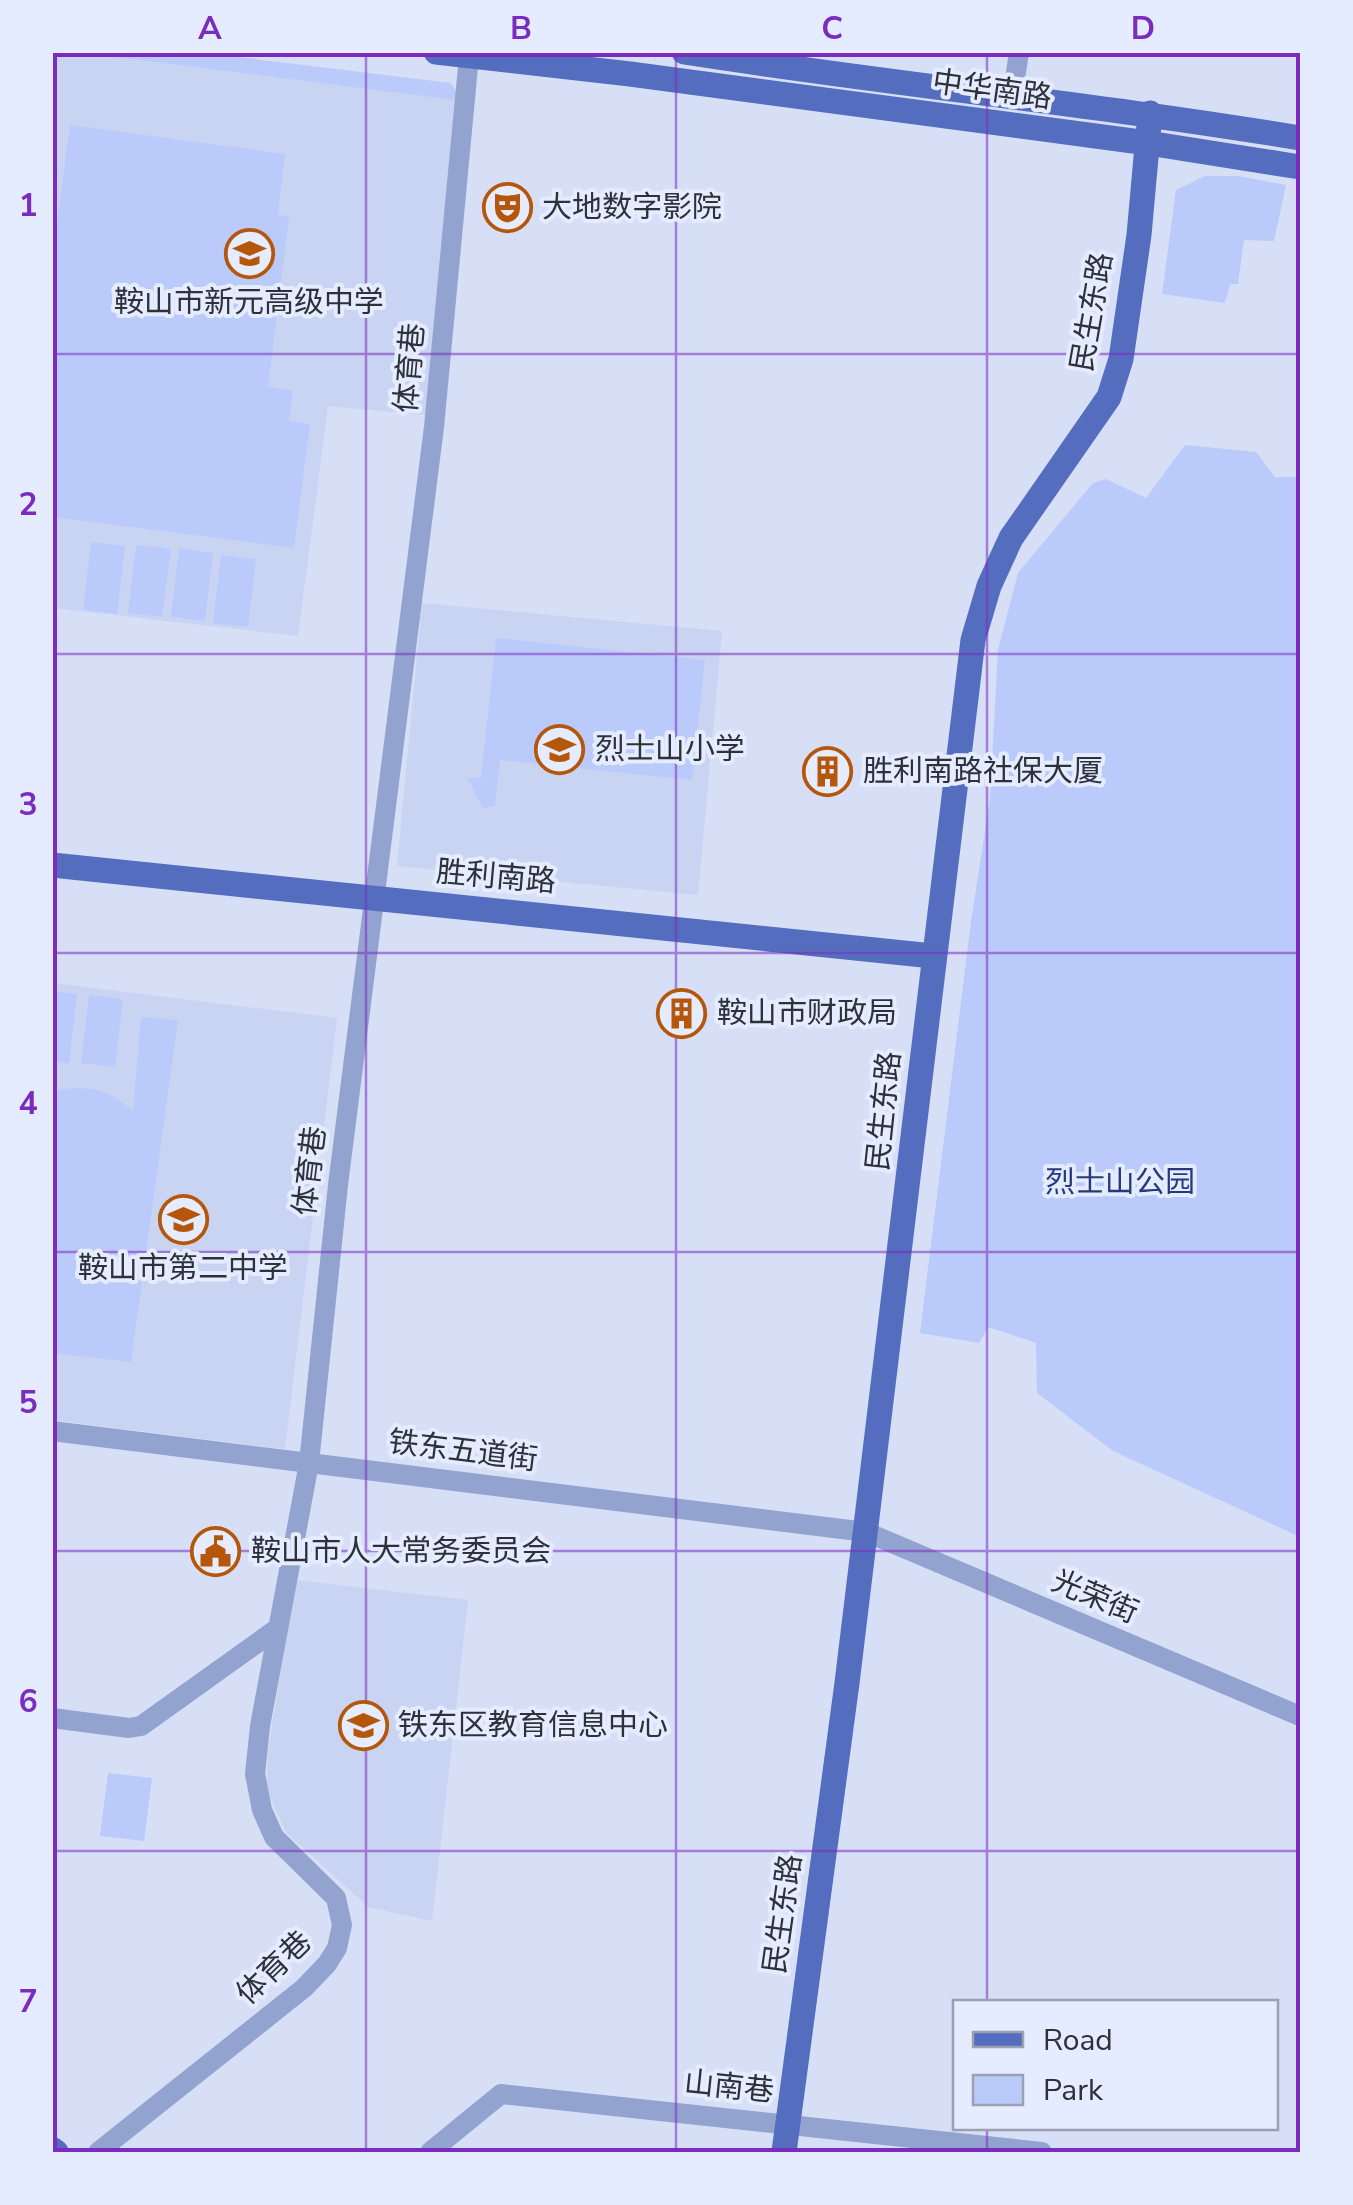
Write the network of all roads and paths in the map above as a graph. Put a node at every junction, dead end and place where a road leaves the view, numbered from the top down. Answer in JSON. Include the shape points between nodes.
{"nodes":[{"id":1,"x":436,"y":52,"type":"edge"},
{"id":2,"x":684,"y":52,"type":"edge"},
{"id":3,"x":1019,"y":52,"type":"edge"},
{"id":4,"x":469,"y":56,"type":"junction"},
{"id":5,"x":1012,"y":99,"type":"junction"},
{"id":6,"x":1150,"y":113,"type":"junction"},
{"id":7,"x":1300,"y":138,"type":"edge"},
{"id":8,"x":1148,"y":144,"type":"junction"},
{"id":9,"x":1300,"y":168,"type":"edge"},
{"id":10,"x":52,"y":865,"type":"edge"},
{"id":11,"x":374,"y":898,"type":"junction"},
{"id":12,"x":933,"y":956,"type":"junction"},
{"id":13,"x":52,"y":1430,"type":"edge"},
{"id":14,"x":309,"y":1463,"type":"junction"},
{"id":15,"x":866,"y":1532,"type":"junction"},
{"id":16,"x":278,"y":1628,"type":"junction"},
{"id":17,"x":1300,"y":1716,"type":"edge"},
{"id":18,"x":52,"y":1718,"type":"edge"},
{"id":19,"x":787,"y":2124,"type":"junction"},
{"id":20,"x":98,"y":2152,"type":"edge"},
{"id":21,"x":430,"y":2152,"type":"edge"},
{"id":22,"x":784,"y":2152,"type":"edge"},
{"id":23,"x":1042,"y":2152,"type":"edge"}],
"edges":[{"from":1,"to":4,"type":"main road","name":"中华南路"},
{"from":2,"to":5,"type":"main road","name":"中华南路"},
{"from":3,"to":5,"type":"street"},
{"from":4,"to":8,"type":"main road","name":"中华南路"},
{"from":4,"to":11,"type":"street","name":"体育巷","via":[[434,427]]},
{"from":5,"to":6,"type":"main road","name":"中华南路"},
{"from":6,"to":7,"type":"main road","name":"中华南路"},
{"from":6,"to":8,"type":"main road","name":"民生东路"},
{"from":8,"to":9,"type":"main road","name":"中华南路"},
{"from":8,"to":12,"type":"main road","name":"民生东路","via":[[1121,359],[1109,397],[1012,538],[973,640]]},
{"from":10,"to":11,"type":"main road","name":"胜利南路"},
{"from":11,"to":12,"type":"main road","name":"胜利南路"},
{"from":11,"to":14,"type":"street","name":"体育巷"},
{"from":12,"to":15,"type":"main road","name":"民生东路"},
{"from":13,"to":14,"type":"street","name":"铁东五道街"},
{"from":14,"to":15,"type":"street","name":"铁东五道街"},
{"from":14,"to":16,"type":"street","name":"体育巷"},
{"from":15,"to":17,"type":"street","name":"光荣街"},
{"from":15,"to":19,"type":"main road","name":"民生东路"},
{"from":16,"to":18,"type":"street","via":[[141,1726]]},
{"from":16,"to":20,"type":"street","name":"体育巷","via":[[255,1774],[274,1836],[336,1898],[338,1948],[304,1988]]},
{"from":19,"to":21,"type":"street","name":"山南巷","via":[[501,2094]]},
{"from":19,"to":22,"type":"main road","name":"民生东路"},
{"from":19,"to":23,"type":"street","name":"山南巷"}]}
